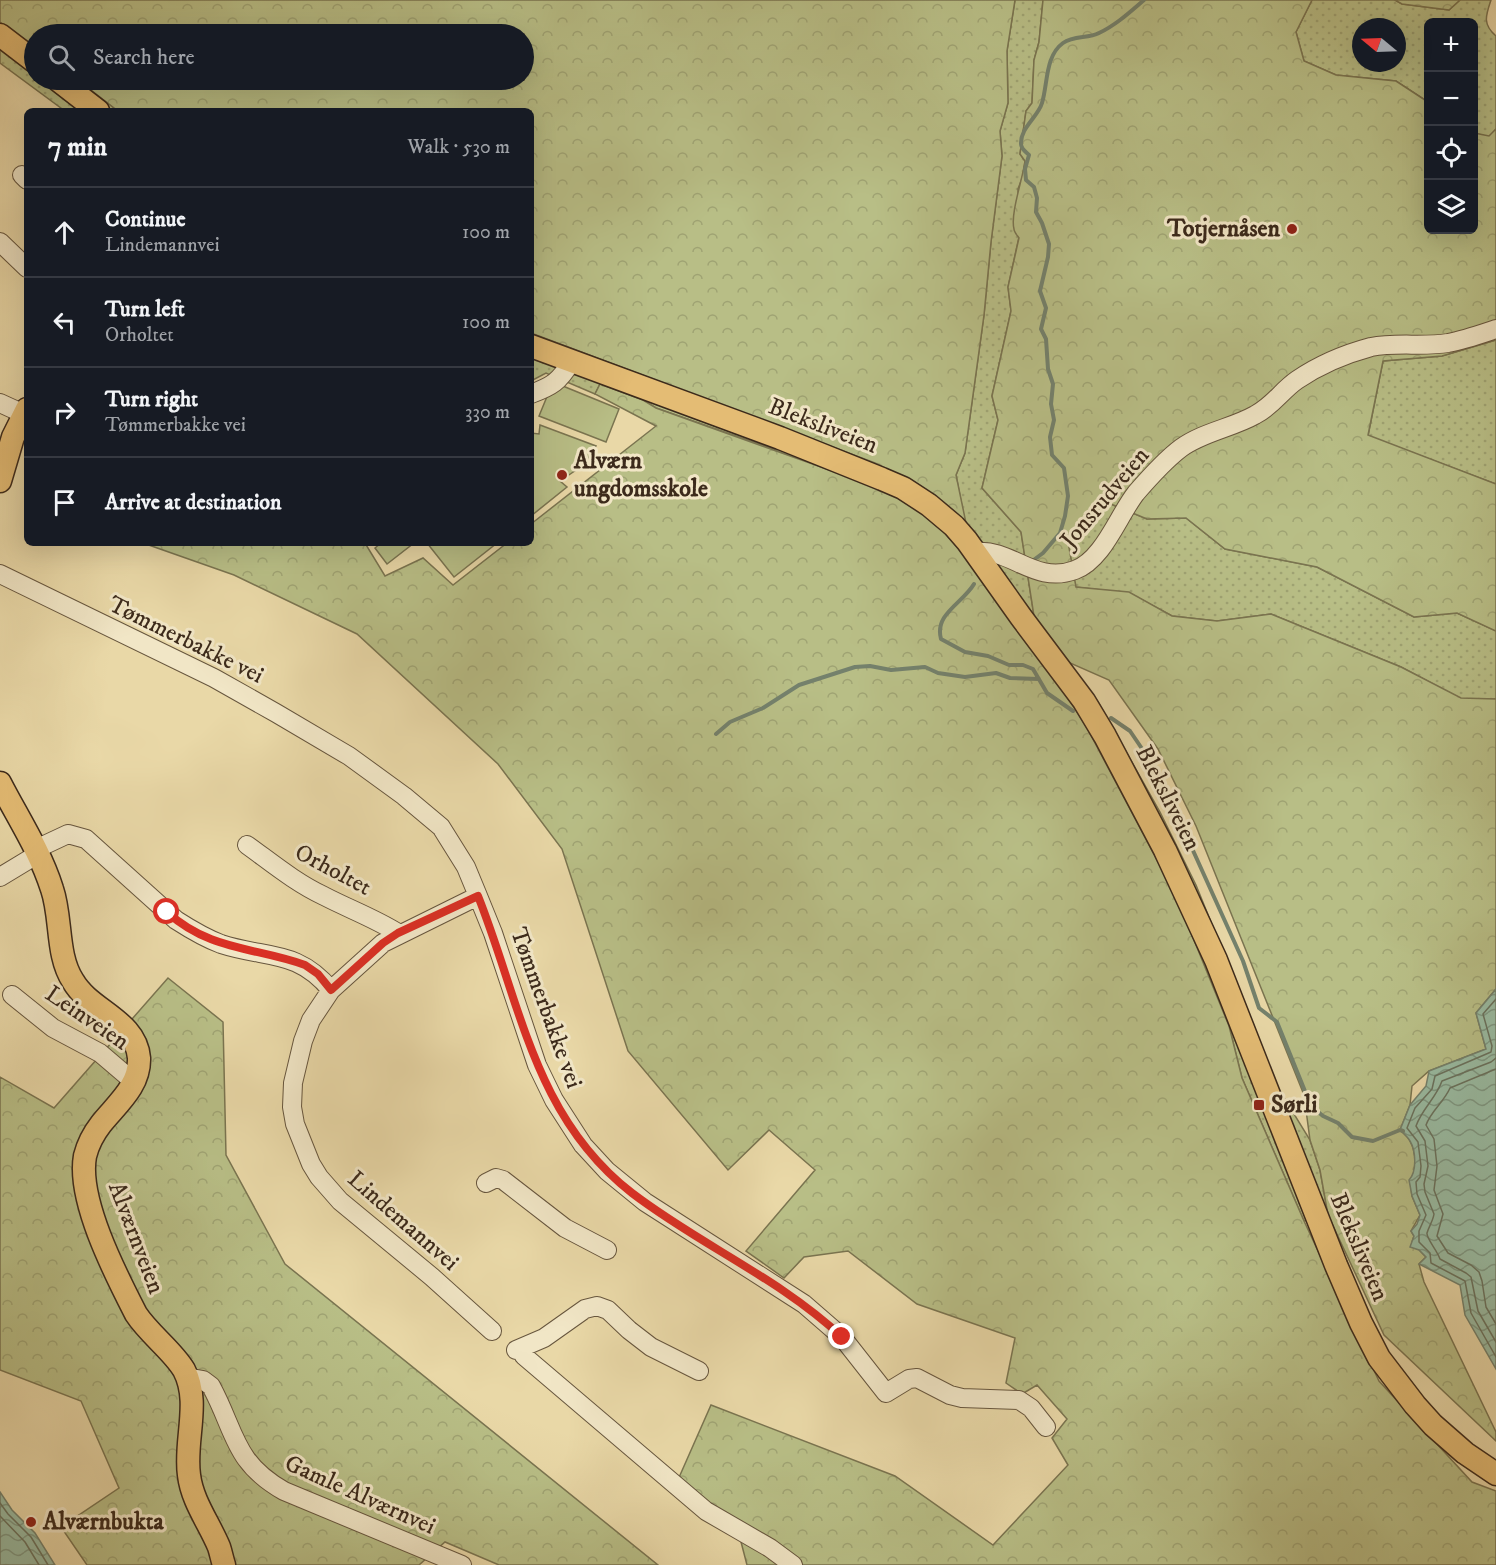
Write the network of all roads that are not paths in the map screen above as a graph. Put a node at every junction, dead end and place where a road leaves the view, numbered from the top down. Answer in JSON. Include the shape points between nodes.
{"nodes":[{"id":1,"x":0,"y":35,"type":"edge"},
{"id":2,"x":24,"y":53,"type":"edge"},
{"id":3,"x":71,"y":90,"type":"edge"},
{"id":4,"x":94,"y":108,"type":"edge"},
{"id":5,"x":0,"y":242,"type":"edge"},
{"id":6,"x":24,"y":265,"type":"edge"},
{"id":7,"x":1496,"y":329,"type":"edge"},
{"id":8,"x":534,"y":347,"type":"edge"},
{"id":9,"x":571,"y":362,"type":"junction"},
{"id":10,"x":534,"y":393,"type":"edge"},
{"id":11,"x":0,"y":403,"type":"edge"},
{"id":12,"x":24,"y":411,"type":"edge"},
{"id":13,"x":24,"y":413,"type":"edge"},
{"id":14,"x":0,"y":481,"type":"edge"},
{"id":15,"x":975,"y":552,"type":"junction"},
{"id":16,"x":0,"y":574,"type":"edge"},
{"id":17,"x":0,"y":783,"type":"edge"},
{"id":18,"x":247,"y":845,"type":"dead end"},
{"id":19,"x":37,"y":852,"type":"junction"},
{"id":20,"x":0,"y":877,"type":"edge"},
{"id":21,"x":478,"y":896,"type":"junction"},
{"id":22,"x":398,"y":933,"type":"junction"},
{"id":23,"x":331,"y":990,"type":"junction"},
{"id":24,"x":12,"y":995,"type":"dead end"},
{"id":25,"x":134,"y":1082,"type":"junction"},
{"id":26,"x":486,"y":1183,"type":"dead end"},
{"id":27,"x":607,"y":1250,"type":"dead end"},
{"id":28,"x":492,"y":1330,"type":"dead end"},
{"id":29,"x":699,"y":1371,"type":"dead end"},
{"id":30,"x":186,"y":1377,"type":"junction"},
{"id":31,"x":1046,"y":1427,"type":"dead end"},
{"id":32,"x":1496,"y":1474,"type":"edge"},
{"id":33,"x":224,"y":1565,"type":"edge"},
{"id":34,"x":462,"y":1565,"type":"edge"},
{"id":35,"x":793,"y":1565,"type":"edge"}],
"edges":[{"from":1,"to":2,"type":"main road"},
{"from":3,"to":4,"type":"main road"},
{"from":5,"to":6,"type":"street"},
{"from":7,"to":15,"type":"street","name":"Jonsrudveien","via":[[1447,343],[1374,347],[1326,363],[1295,381],[1271,405],[1253,416],[1181,448],[1136,494],[1094,556],[1077,570],[1043,573],[988,550]]},
{"from":8,"to":9,"type":"main road","name":"Bleksliveien"},
{"from":9,"to":10,"type":"street","via":[[553,385]]},
{"from":9,"to":15,"type":"main road","name":"Bleksliveien","via":[[893,483],[941,514]]},
{"from":11,"to":12,"type":"street"},
{"from":13,"to":14,"type":"main road"},
{"from":15,"to":32,"type":"main road","name":"Bleksliveien","via":[[1084,701],[1165,850],[1215,960],[1336,1265],[1379,1358],[1433,1425]]},
{"from":16,"to":21,"type":"street","name":"Tømmerbakke vei","via":[[214,678],[350,756],[441,827]]},
{"from":17,"to":19,"type":"main road","name":"Alværnveien"},
{"from":18,"to":22,"type":"street","name":"Orholtet","via":[[323,896]]},
{"from":19,"to":20,"type":"street"},
{"from":19,"to":23,"type":"street","via":[[68,834],[86,838],[190,929],[222,944],[305,965]]},
{"from":19,"to":25,"type":"main road","name":"Alværnveien","via":[[55,898],[64,962],[86,998],[131,1036],[139,1059]]},
{"from":21,"to":22,"type":"street"},
{"from":21,"to":31,"type":"street","name":"Tømmerbakke vei","via":[[537,1065],[573,1131],[607,1171],[661,1213],[804,1304],[842,1337],[886,1393],[917,1378],[962,1398],[1018,1400]]},
{"from":22,"to":23,"type":"street"},
{"from":23,"to":28,"type":"street","name":"Lindemannvei","via":[[311,1020],[293,1083],[292,1107],[311,1164],[340,1202]]},
{"from":24,"to":25,"type":"street","name":"Leinveien","via":[[53,1028],[100,1053]]},
{"from":25,"to":30,"type":"main road","name":"Alværnveien","via":[[89,1144],[84,1166],[87,1192],[102,1238],[136,1314],[182,1367]]},
{"from":26,"to":27,"type":"street","via":[[496,1178],[503,1180],[565,1227]]},
{"from":29,"to":35,"type":"street","via":[[651,1347],[608,1310],[597,1306],[585,1309],[520,1353],[698,1504]]},
{"from":30,"to":33,"type":"main road","name":"Alværnveien","via":[[191,1406],[189,1476]]},
{"from":30,"to":34,"type":"street","name":"Gamle Alværnvei","via":[[211,1386],[238,1448],[269,1482]]}]}
